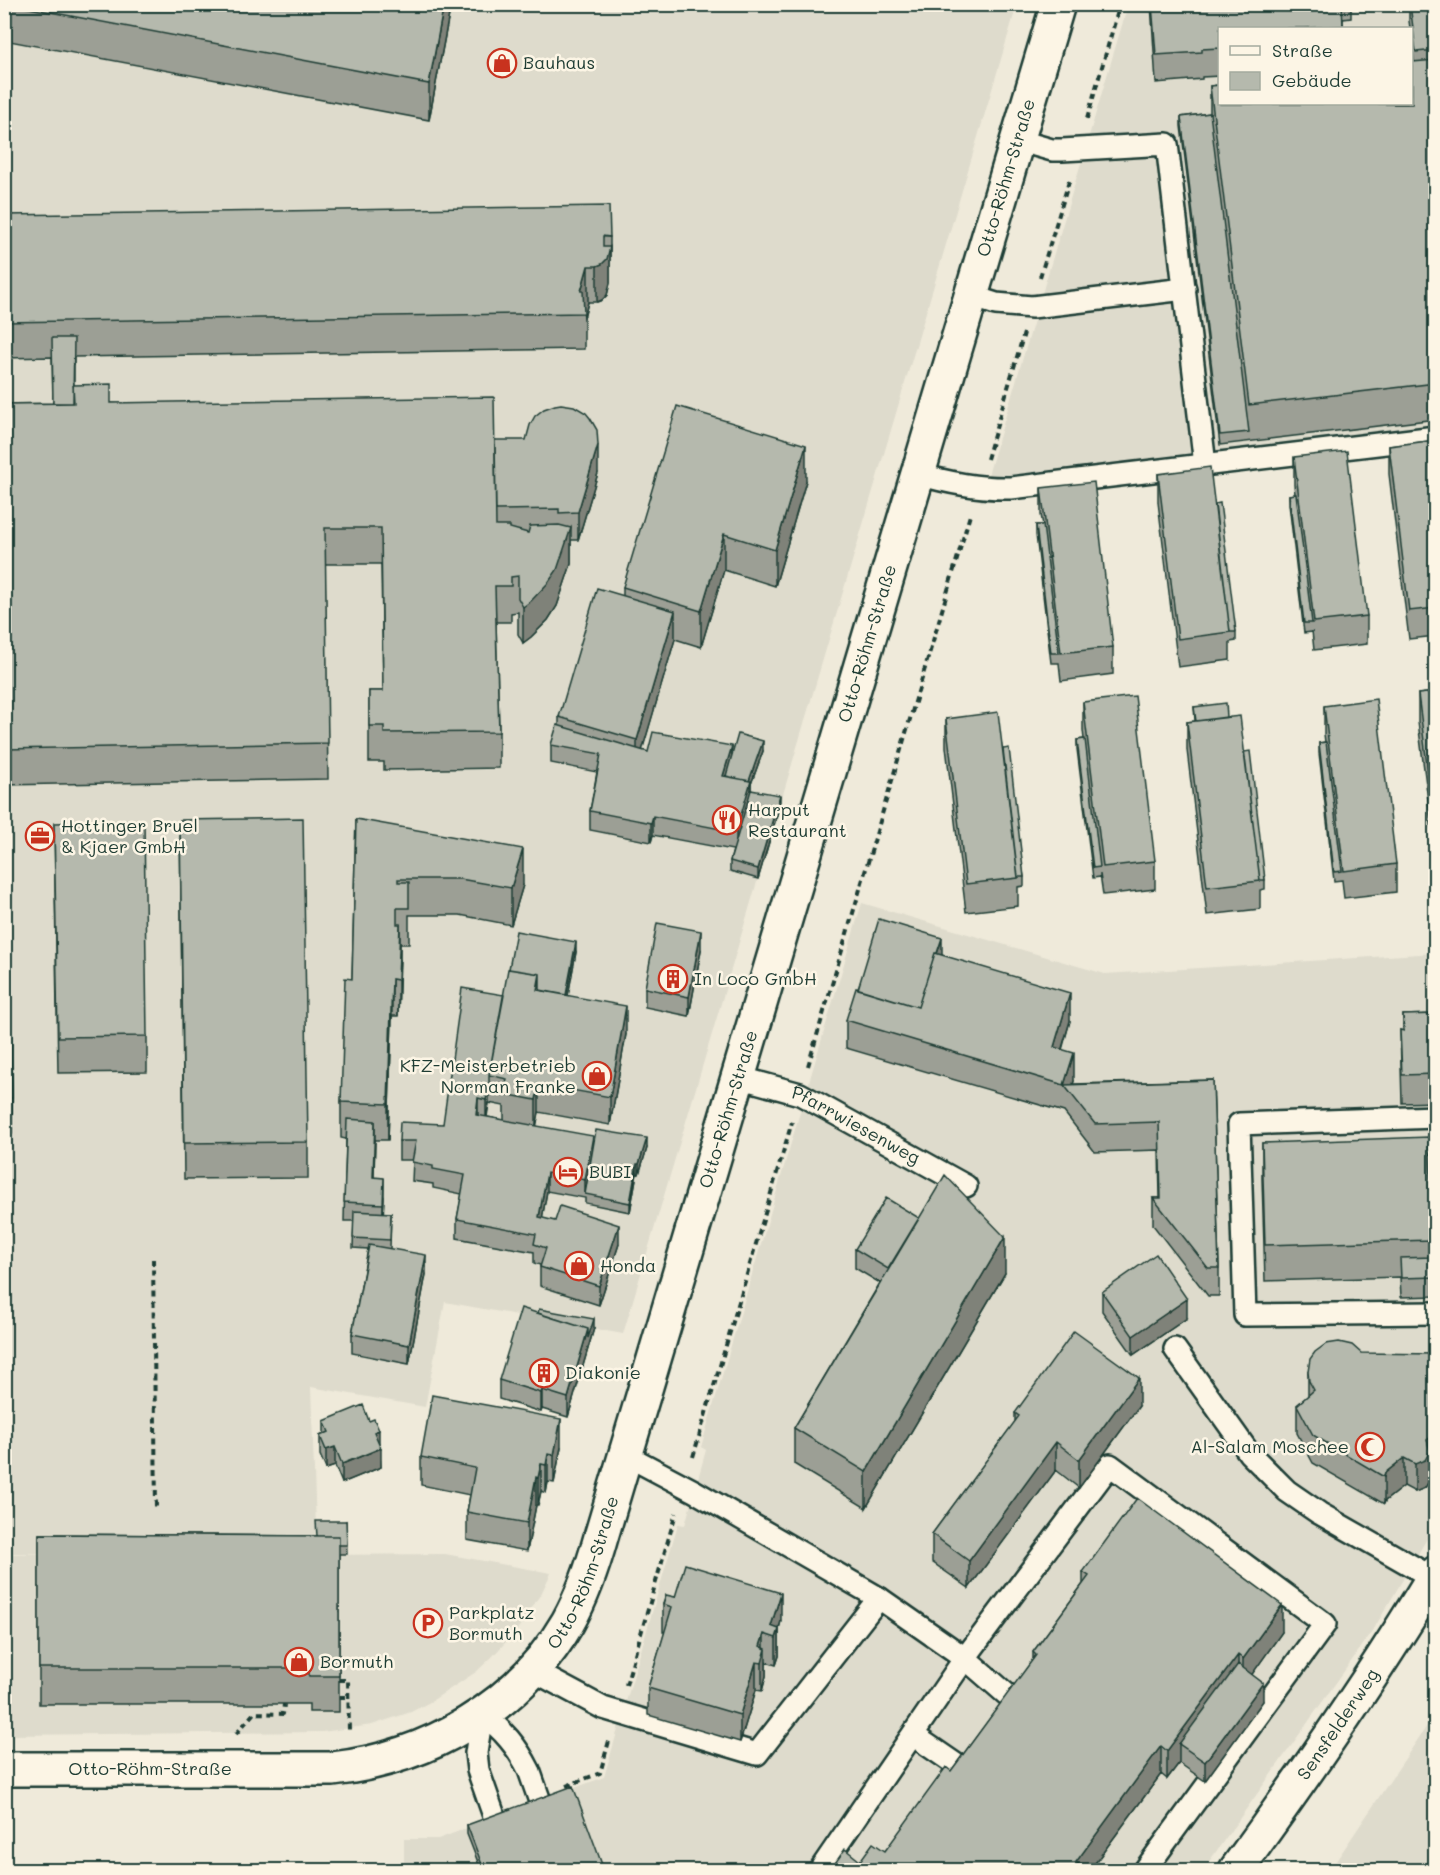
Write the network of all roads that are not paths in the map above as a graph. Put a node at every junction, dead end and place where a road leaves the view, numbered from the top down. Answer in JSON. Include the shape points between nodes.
{"nodes":[{"id":1,"x":1058,"y":4,"type":"edge"},
{"id":2,"x":1017,"y":140,"type":"junction"},
{"id":3,"x":1185,"y":289,"type":"junction"},
{"id":4,"x":971,"y":296,"type":"junction"},
{"id":5,"x":1436,"y":438,"type":"edge"},
{"id":6,"x":1206,"y":465,"type":"junction"},
{"id":7,"x":918,"y":474,"type":"junction"},
{"id":8,"x":738,"y":1077,"type":"junction"},
{"id":9,"x":1436,"y":1117,"type":"edge"},
{"id":10,"x":966,"y":1186,"type":"dead end"},
{"id":11,"x":1436,"y":1313,"type":"edge"},
{"id":12,"x":1175,"y":1349,"type":"dead end"},
{"id":13,"x":626,"y":1455,"type":"junction"},
{"id":14,"x":1434,"y":1576,"type":"edge"},
{"id":15,"x":879,"y":1598,"type":"junction"},
{"id":16,"x":966,"y":1658,"type":"junction"},
{"id":17,"x":532,"y":1670,"type":"junction"},
{"id":18,"x":1012,"y":1699,"type":"edge"},
{"id":19,"x":482,"y":1714,"type":"junction"},
{"id":20,"x":913,"y":1736,"type":"junction"},
{"id":21,"x":961,"y":1768,"type":"edge"},
{"id":22,"x":4,"y":1770,"type":"edge"},
{"id":23,"x":513,"y":1870,"type":"edge"},
{"id":24,"x":564,"y":1870,"type":"edge"},
{"id":25,"x":820,"y":1870,"type":"edge"},
{"id":26,"x":1145,"y":1870,"type":"edge"},
{"id":27,"x":1236,"y":1870,"type":"edge"}],
"edges":[{"from":1,"to":2,"type":"street","name":"Otto-Röhm-Straße"},
{"from":2,"to":3,"type":"lane","via":[[1052,150],[1167,144]]},
{"from":2,"to":4,"type":"street","name":"Otto-Röhm-Straße"},
{"from":3,"to":4,"type":"lane","via":[[1032,307],[996,304]]},
{"from":3,"to":6,"type":"lane"},
{"from":4,"to":7,"type":"street","name":"Otto-Röhm-Straße"},
{"from":5,"to":6,"type":"lane"},
{"from":6,"to":7,"type":"lane","via":[[1011,488],[978,488]]},
{"from":7,"to":8,"type":"street","name":"Otto-Röhm-Straße"},
{"from":8,"to":10,"type":"lane","name":"Pfarrwiesenweg","via":[[800,1094]]},
{"from":8,"to":13,"type":"street","name":"Otto-Röhm-Straße"},
{"from":9,"to":11,"type":"lane","via":[[1239,1124],[1245,1315]]},
{"from":12,"to":14,"type":"lane","via":[[1249,1453],[1287,1491],[1319,1513]]},
{"from":13,"to":15,"type":"lane"},
{"from":13,"to":17,"type":"street","name":"Otto-Röhm-Straße","via":[[583,1590],[560,1634]]},
{"from":14,"to":27,"type":"street","name":"Sensfelderweg"},
{"from":15,"to":16,"type":"lane"},
{"from":15,"to":17,"type":"lane","via":[[757,1754],[603,1708]]},
{"from":16,"to":18,"type":"lane"},
{"from":16,"to":20,"type":"lane"},
{"from":16,"to":26,"type":"lane","via":[[1110,1466],[1325,1624]]},
{"from":17,"to":19,"type":"street","name":"Otto-Röhm-Straße"},
{"from":19,"to":22,"type":"street","name":"Otto-Röhm-Straße","via":[[437,1741],[360,1766]]},
{"from":19,"to":23,"type":"lane","via":[[476,1753],[478,1770]]},
{"from":19,"to":24,"type":"lane","via":[[510,1738],[521,1755]]},
{"from":20,"to":21,"type":"lane"},
{"from":20,"to":25,"type":"lane"}]}
